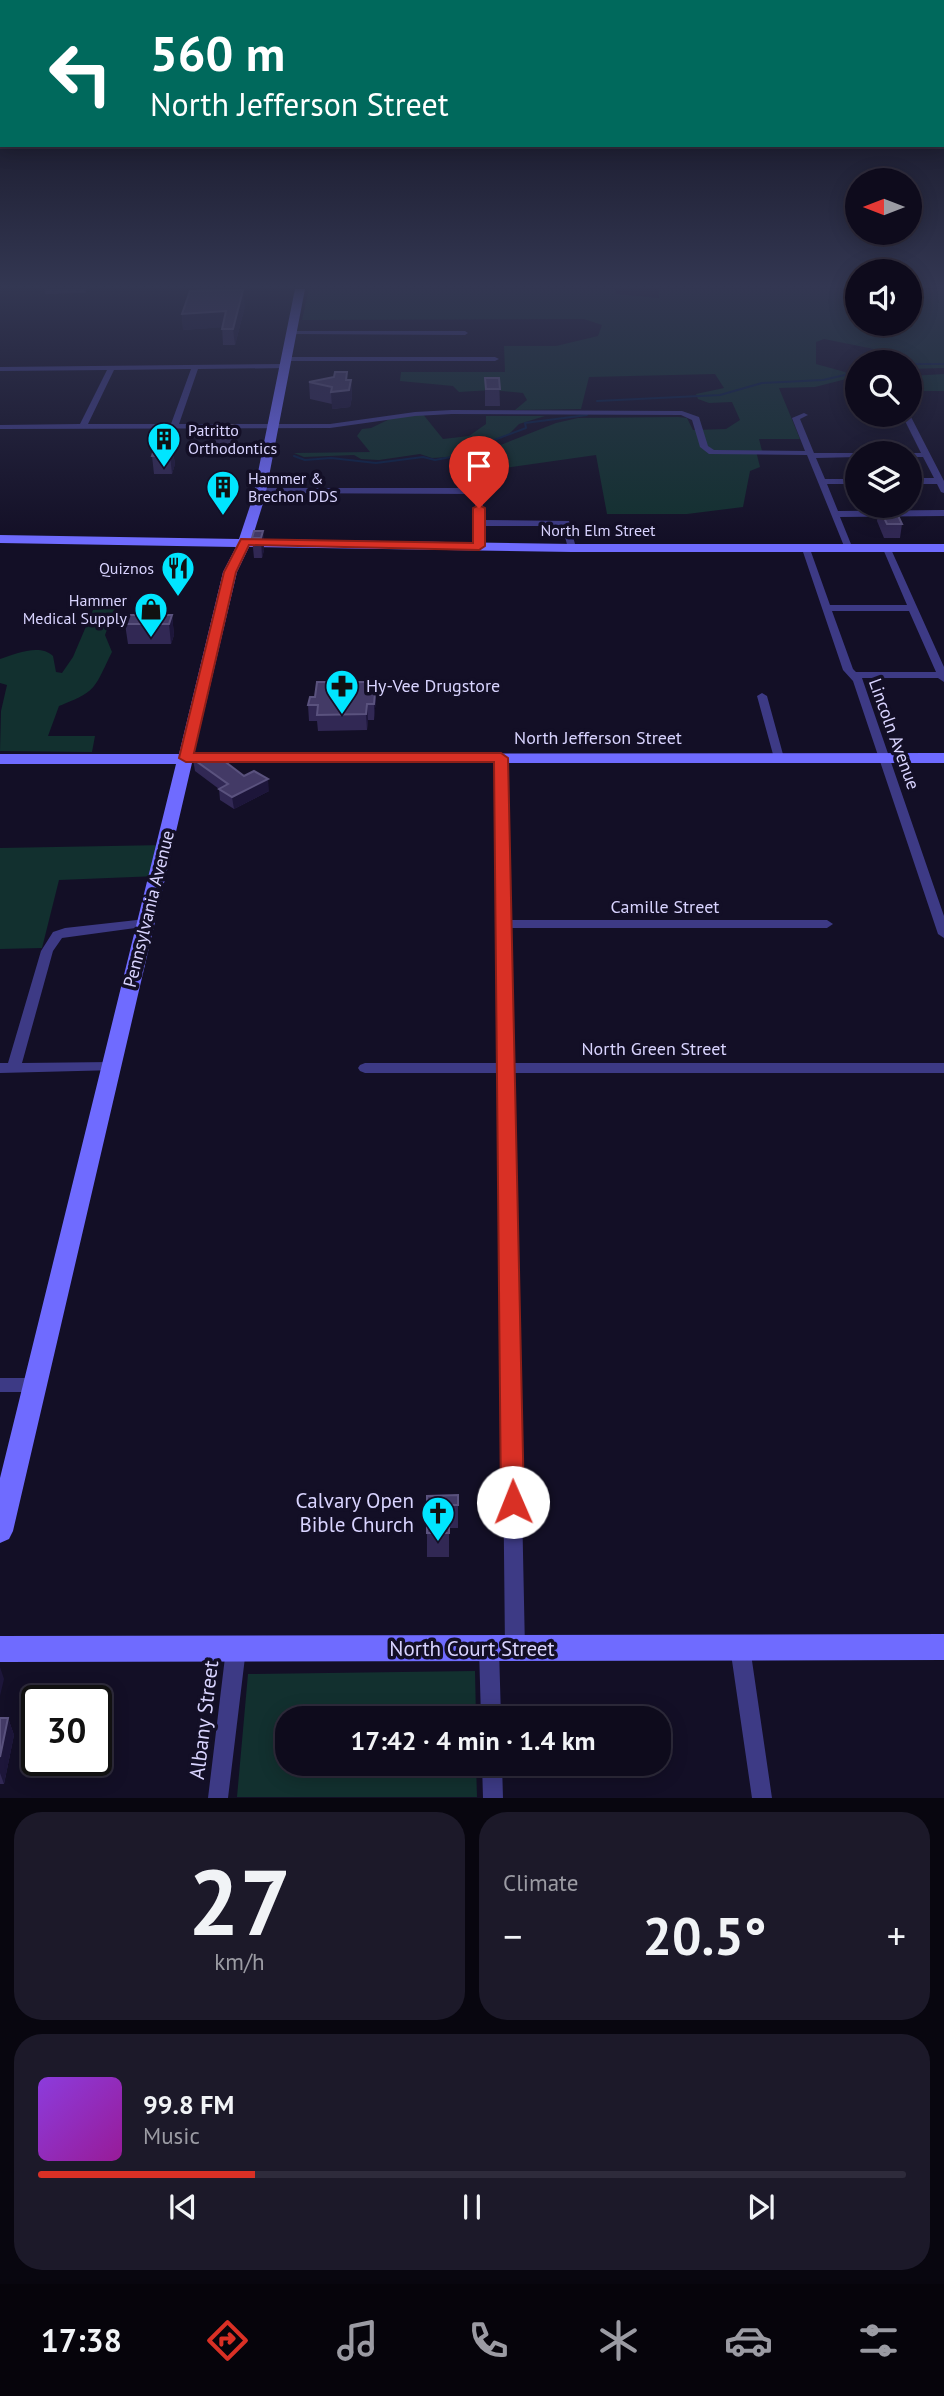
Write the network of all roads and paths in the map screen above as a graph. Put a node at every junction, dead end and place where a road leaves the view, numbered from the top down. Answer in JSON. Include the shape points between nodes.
{"nodes":[{"id":1,"x":110,"y":373,"type":"edge"},
{"id":2,"x":193,"y":373,"type":"edge"},
{"id":3,"x":284,"y":373,"type":"edge"},
{"id":4,"x":804,"y":415,"type":"dead end"},
{"id":5,"x":273,"y":426,"type":"junction"},
{"id":6,"x":0,"y":427,"type":"edge"},
{"id":7,"x":83,"y":427,"type":"junction"},
{"id":8,"x":174,"y":427,"type":"junction"},
{"id":9,"x":912,"y":427,"type":"edge"},
{"id":10,"x":810,"y":454,"type":"junction"},
{"id":11,"x":845,"y":455,"type":"edge"},
{"id":12,"x":922,"y":455,"type":"edge"},
{"id":13,"x":927,"y":455,"type":"junction"},
{"id":14,"x":845,"y":481,"type":"edge"},
{"id":15,"x":822,"y":482,"type":"junction"},
{"id":16,"x":922,"y":482,"type":"edge"},
{"id":17,"x":942,"y":485,"type":"edge"},
{"id":18,"x":260,"y":491,"type":"junction"},
{"id":19,"x":944,"y":513,"type":"edge"},
{"id":20,"x":835,"y":514,"type":"junction"},
{"id":21,"x":479,"y":523,"type":"junction"},
{"id":22,"x":0,"y":539,"type":"edge"},
{"id":23,"x":245,"y":541,"type":"junction"},
{"id":24,"x":479,"y":546,"type":"junction"},
{"id":25,"x":572,"y":548,"type":"junction"},
{"id":26,"x":944,"y":548,"type":"edge"},
{"id":27,"x":806,"y":549,"type":"junction"},
{"id":28,"x":849,"y":549,"type":"junction"},
{"id":29,"x":887,"y":549,"type":"junction"},
{"id":30,"x":827,"y":608,"type":"junction"},
{"id":31,"x":913,"y":608,"type":"junction"},
{"id":32,"x":852,"y":675,"type":"junction"},
{"id":33,"x":943,"y":677,"type":"edge"},
{"id":34,"x":762,"y":696,"type":"dead end"},
{"id":35,"x":186,"y":758,"type":"junction"},
{"id":36,"x":501,"y":758,"type":"junction"},
{"id":37,"x":779,"y":758,"type":"junction"},
{"id":38,"x":886,"y":758,"type":"junction"},
{"id":39,"x":944,"y":758,"type":"edge"},
{"id":40,"x":0,"y":759,"type":"edge"},
{"id":41,"x":146,"y":923,"type":"junction"},
{"id":42,"x":503,"y":924,"type":"junction"},
{"id":43,"x":827,"y":924,"type":"dead end"},
{"id":44,"x":944,"y":934,"type":"edge"},
{"id":45,"x":7,"y":1068,"type":"edge"},
{"id":46,"x":111,"y":1068,"type":"junction"},
{"id":47,"x":365,"y":1068,"type":"dead end"},
{"id":48,"x":506,"y":1068,"type":"junction"},
{"id":49,"x":944,"y":1068,"type":"edge"},
{"id":50,"x":0,"y":1385,"type":"edge"},
{"id":51,"x":35,"y":1385,"type":"junction"},
{"id":52,"x":0,"y":1531,"type":"edge"},
{"id":53,"x":740,"y":1647,"type":"junction"},
{"id":54,"x":944,"y":1647,"type":"edge"},
{"id":55,"x":236,"y":1648,"type":"junction"},
{"id":56,"x":0,"y":1649,"type":"edge"},
{"id":57,"x":502,"y":1649,"type":"junction"},
{"id":58,"x":493,"y":1706,"type":"edge"},
{"id":59,"x":493,"y":1776,"type":"edge"},
{"id":60,"x":218,"y":1797,"type":"edge"},
{"id":61,"x":494,"y":1797,"type":"edge"},
{"id":62,"x":762,"y":1797,"type":"edge"}],
"edges":[{"from":1,"to":7,"type":"street"},
{"from":2,"to":8,"type":"street"},
{"from":3,"to":5,"type":"main road","name":"Pennsylvania Avenue"},
{"from":4,"to":10,"type":"street","via":[[796,418]]},
{"from":5,"to":8,"type":"street"},
{"from":5,"to":10,"type":"street","via":[[330,426],[452,412],[682,413],[697,421],[704,447],[718,452]]},
{"from":5,"to":18,"type":"main road","name":"Pennsylvania Avenue"},
{"from":6,"to":7,"type":"street"},
{"from":7,"to":8,"type":"street"},
{"from":9,"to":13,"type":"street"},
{"from":10,"to":11,"type":"street"},
{"from":10,"to":15,"type":"street"},
{"from":12,"to":13,"type":"street"},
{"from":13,"to":17,"type":"street"},
{"from":14,"to":15,"type":"street"},
{"from":15,"to":20,"type":"street"},
{"from":16,"to":17,"type":"street"},
{"from":18,"to":21,"type":"street","via":[[479,491]]},
{"from":18,"to":23,"type":"main road","name":"Pennsylvania Avenue"},
{"from":19,"to":20,"type":"street"},
{"from":20,"to":28,"type":"street"},
{"from":21,"to":24,"type":"street"},
{"from":21,"to":25,"type":"street","via":[[566,523]]},
{"from":22,"to":23,"type":"main road","name":"North Elm Street"},
{"from":23,"to":24,"type":"main road","name":"North Elm Street"},
{"from":23,"to":35,"type":"main road","name":"Pennsylvania Avenue","via":[[230,572]]},
{"from":24,"to":25,"type":"main road","name":"North Elm Street"},
{"from":25,"to":27,"type":"main road","name":"North Elm Street"},
{"from":26,"to":29,"type":"main road","name":"North Elm Street"},
{"from":27,"to":28,"type":"main road","name":"North Elm Street"},
{"from":27,"to":30,"type":"street","name":"Lincoln Avenue"},
{"from":28,"to":29,"type":"main road","name":"North Elm Street"},
{"from":29,"to":31,"type":"street"},
{"from":30,"to":31,"type":"street"},
{"from":30,"to":32,"type":"street","name":"Lincoln Avenue"},
{"from":31,"to":33,"type":"street"},
{"from":32,"to":33,"type":"street"},
{"from":32,"to":38,"type":"street","name":"Lincoln Avenue","via":[[858,680]]},
{"from":34,"to":37,"type":"street"},
{"from":35,"to":36,"type":"main road","name":"North Jefferson Street"},
{"from":35,"to":40,"type":"main road","name":"North Jefferson Street"},
{"from":35,"to":41,"type":"main road","name":"Pennsylvania Avenue"},
{"from":36,"to":37,"type":"main road","name":"North Jefferson Street"},
{"from":36,"to":42,"type":"street"},
{"from":37,"to":38,"type":"main road","name":"North Jefferson Street"},
{"from":38,"to":39,"type":"main road","name":"North Jefferson Street"},
{"from":38,"to":44,"type":"street","name":"Lincoln Avenue"},
{"from":41,"to":45,"type":"street","via":[[57,935],[47,951]]},
{"from":41,"to":46,"type":"main road","name":"Pennsylvania Avenue"},
{"from":42,"to":43,"type":"street","name":"Camille Street"},
{"from":42,"to":48,"type":"street"},
{"from":45,"to":46,"type":"street"},
{"from":46,"to":51,"type":"main road","name":"Pennsylvania Avenue"},
{"from":47,"to":48,"type":"street","name":"North Green Street"},
{"from":48,"to":49,"type":"street","name":"North Green Street"},
{"from":48,"to":57,"type":"street"},
{"from":50,"to":51,"type":"street"},
{"from":51,"to":52,"type":"main road","name":"Pennsylvania Avenue"},
{"from":53,"to":54,"type":"main road","name":"North Court Street"},
{"from":53,"to":57,"type":"main road","name":"North Court Street"},
{"from":53,"to":62,"type":"street"},
{"from":55,"to":56,"type":"main road","name":"North Court Street"},
{"from":55,"to":57,"type":"main road","name":"North Court Street"},
{"from":55,"to":60,"type":"street","name":"Albany Street"},
{"from":57,"to":58,"type":"street"},
{"from":59,"to":61,"type":"street"}]}
